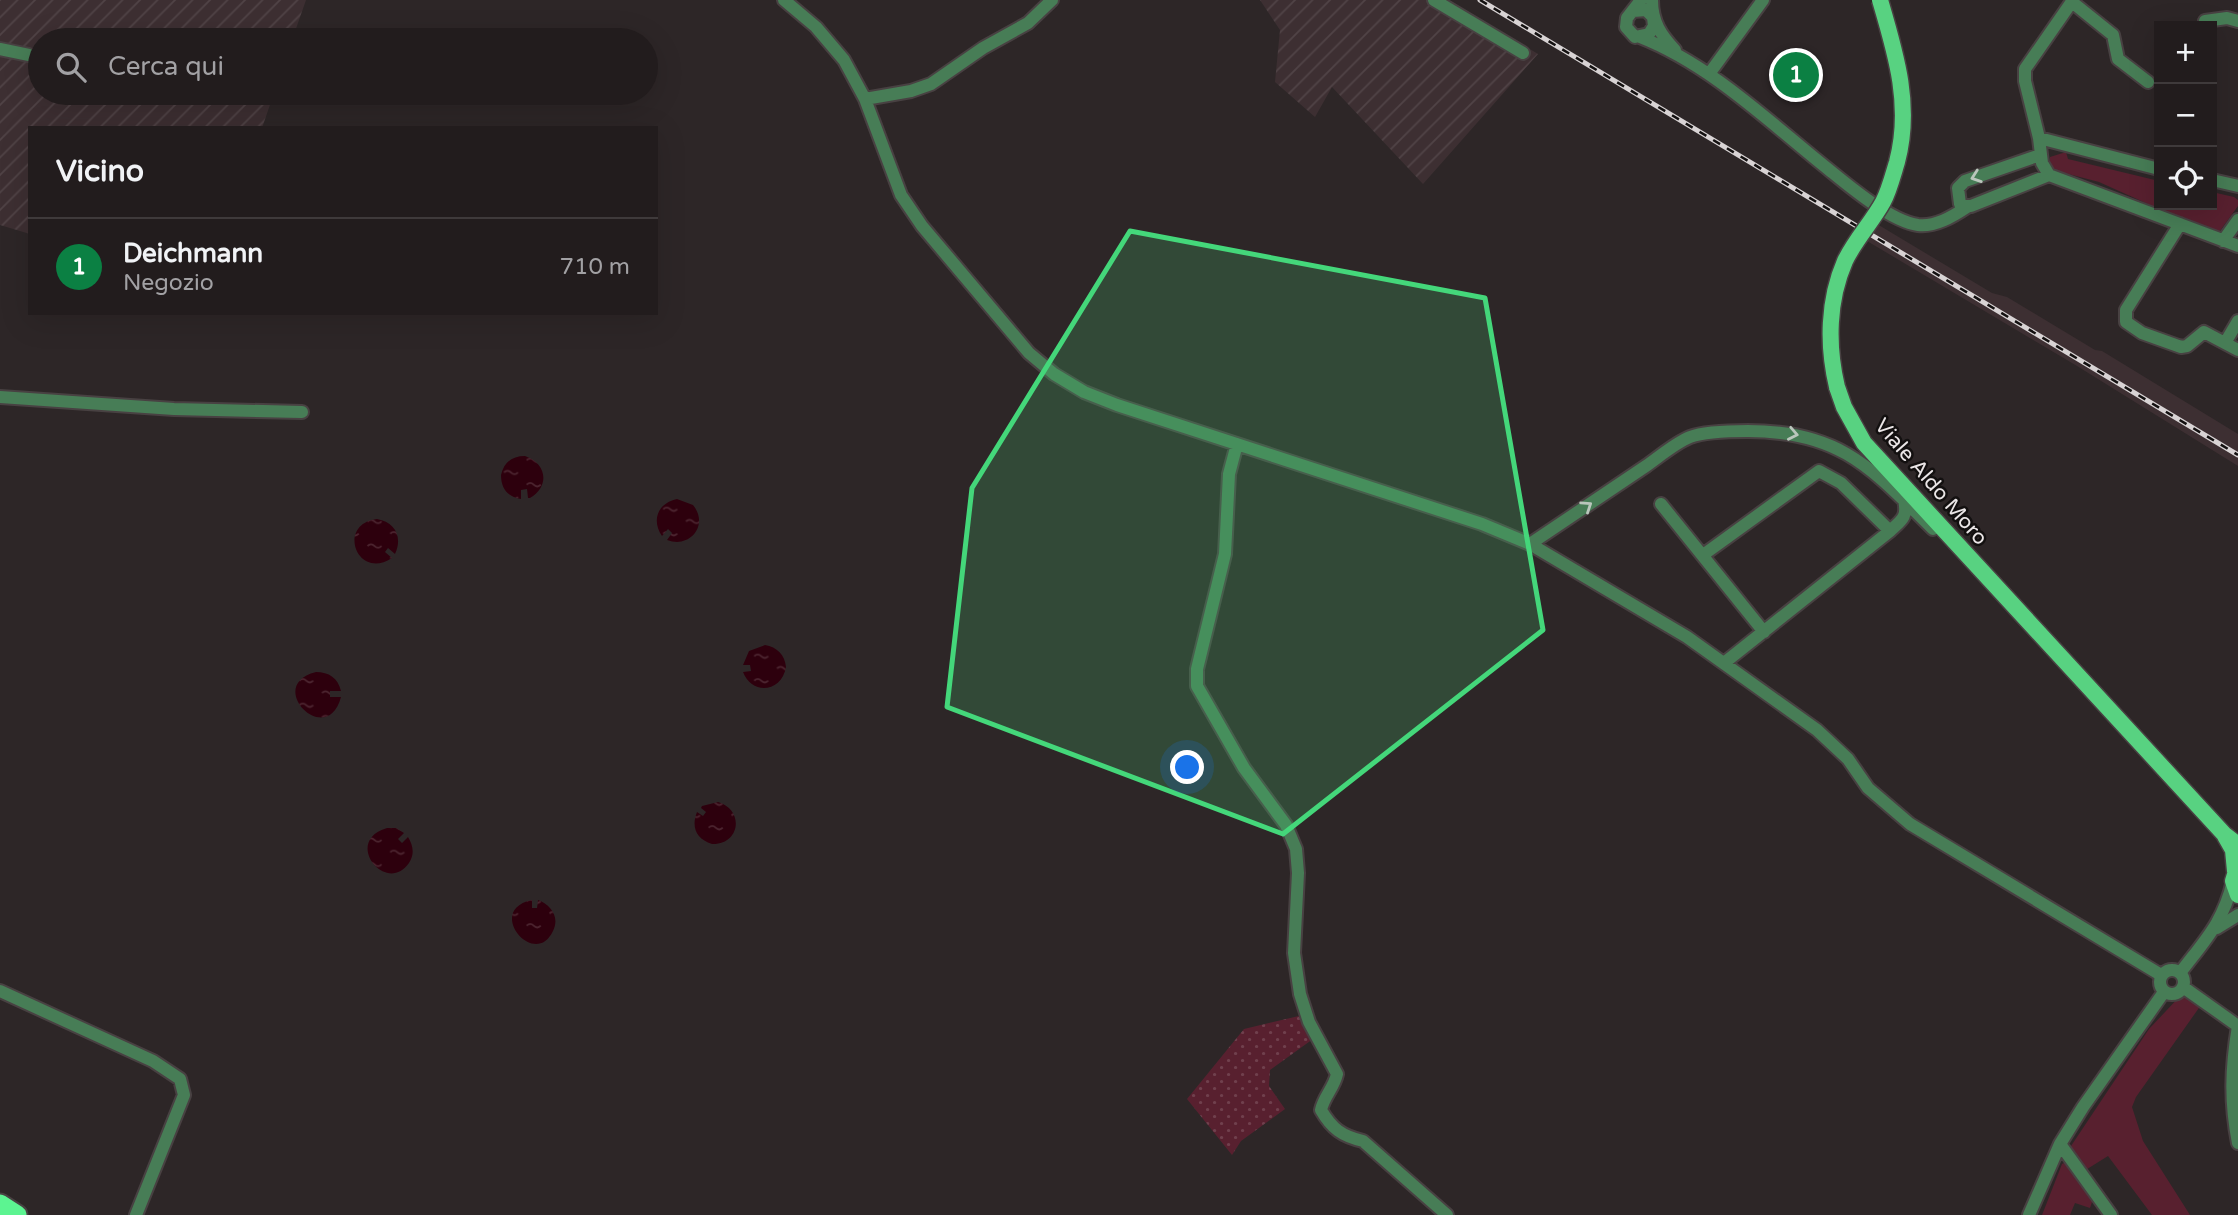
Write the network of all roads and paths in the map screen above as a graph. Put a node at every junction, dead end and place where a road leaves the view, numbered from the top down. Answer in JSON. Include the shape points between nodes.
{"nodes":[{"id":1,"x":784,"y":0,"type":"edge"},
{"id":2,"x":1052,"y":0,"type":"edge"},
{"id":3,"x":1434,"y":0,"type":"edge"},
{"id":4,"x":1641,"y":0,"type":"edge"},
{"id":5,"x":1652,"y":0,"type":"edge"},
{"id":6,"x":1763,"y":0,"type":"edge"},
{"id":7,"x":1880,"y":0,"type":"edge"},
{"id":8,"x":2072,"y":1,"type":"edge"},
{"id":9,"x":1633,"y":11,"type":"junction"},
{"id":10,"x":1654,"y":21,"type":"junction"},
{"id":11,"x":2205,"y":21,"type":"dead end"},
{"id":12,"x":2238,"y":21,"type":"edge"},
{"id":13,"x":1640,"y":37,"type":"junction"},
{"id":14,"x":0,"y":49,"type":"edge"},
{"id":15,"x":1523,"y":53,"type":"dead end"},
{"id":16,"x":28,"y":55,"type":"edge"},
{"id":17,"x":1681,"y":55,"type":"junction"},
{"id":18,"x":1709,"y":74,"type":"junction"},
{"id":19,"x":2148,"y":82,"type":"dead end"},
{"id":20,"x":865,"y":99,"type":"junction"},
{"id":21,"x":2039,"y":138,"type":"junction"},
{"id":22,"x":2040,"y":155,"type":"junction"},
{"id":23,"x":2154,"y":168,"type":"edge"},
{"id":24,"x":2049,"y":175,"type":"junction"},
{"id":25,"x":2217,"y":181,"type":"edge"},
{"id":26,"x":2238,"y":186,"type":"edge"},
{"id":27,"x":1966,"y":207,"type":"junction"},
{"id":28,"x":2238,"y":220,"type":"edge"},
{"id":29,"x":2180,"y":224,"type":"junction"},
{"id":30,"x":2223,"y":241,"type":"junction"},
{"id":31,"x":2238,"y":247,"type":"edge"},
{"id":32,"x":2238,"y":321,"type":"edge"},
{"id":33,"x":2225,"y":343,"type":"junction"},
{"id":34,"x":2238,"y":350,"type":"edge"},
{"id":35,"x":0,"y":397,"type":"edge"},
{"id":36,"x":302,"y":412,"type":"dead end"},
{"id":37,"x":1237,"y":444,"type":"junction"},
{"id":38,"x":1904,"y":500,"type":"junction"},
{"id":39,"x":1661,"y":504,"type":"dead end"},
{"id":40,"x":1928,"y":524,"type":"junction"},
{"id":41,"x":1890,"y":531,"type":"junction"},
{"id":42,"x":1948,"y":535,"type":"junction"},
{"id":43,"x":1531,"y":544,"type":"junction"},
{"id":44,"x":1703,"y":555,"type":"junction"},
{"id":45,"x":1764,"y":632,"type":"junction"},
{"id":46,"x":1724,"y":663,"type":"junction"},
{"id":47,"x":2224,"y":834,"type":"junction"},
{"id":48,"x":2238,"y":845,"type":"edge"},
{"id":49,"x":2236,"y":878,"type":"edge"},
{"id":50,"x":2238,"y":915,"type":"edge"},
{"id":51,"x":2214,"y":930,"type":"junction"},
{"id":52,"x":2161,"y":975,"type":"junction"},
{"id":53,"x":2181,"y":980,"type":"junction"},
{"id":54,"x":0,"y":991,"type":"edge"},
{"id":55,"x":2164,"y":992,"type":"junction"},
{"id":56,"x":2238,"y":1026,"type":"edge"},
{"id":57,"x":2238,"y":1143,"type":"edge"},
{"id":58,"x":2060,"y":1144,"type":"junction"},
{"id":59,"x":0,"y":1204,"type":"edge"},
{"id":60,"x":16,"y":1215,"type":"edge"},
{"id":61,"x":136,"y":1215,"type":"edge"},
{"id":62,"x":1447,"y":1215,"type":"edge"},
{"id":63,"x":2029,"y":1215,"type":"edge"},
{"id":64,"x":2110,"y":1215,"type":"edge"}],
"edges":[{"from":1,"to":20,"type":"street","via":[[816,27],[844,60]]},
{"from":2,"to":20,"type":"street","via":[[1028,23],[931,84]]},
{"from":3,"to":15,"type":"street"},
{"from":4,"to":9,"type":"street"},
{"from":5,"to":10,"type":"street"},
{"from":6,"to":18,"type":"street"},
{"from":7,"to":42,"type":"main road","name":"Viale Aldo Moro","bridge":true,"via":[[1897,56],[1903,128],[1884,200],[1846,260],[1833,298],[1833,369],[1844,407],[1864,443]]},
{"from":8,"to":19,"type":"street","via":[[2110,32],[2122,64]]},
{"from":8,"to":21,"type":"street","via":[[2025,69]]},
{"from":9,"to":10,"type":"street","via":[[1646,10]]},
{"from":9,"to":13,"type":"street","via":[[1626,27]]},
{"from":10,"to":13,"type":"street","via":[[1649,34]]},
{"from":10,"to":17,"type":"street"},
{"from":11,"to":12,"type":"street"},
{"from":13,"to":17,"type":"street"},
{"from":14,"to":16,"type":"street"},
{"from":17,"to":18,"type":"street"},
{"from":18,"to":27,"type":"street","via":[[1859,194],[1898,218],[1931,225]]},
{"from":20,"to":37,"type":"street","via":[[901,195],[1029,353],[1084,392]]},
{"from":21,"to":22,"type":"street"},
{"from":21,"to":23,"type":"street"},
{"from":22,"to":24,"type":"street"},
{"from":22,"to":27,"type":"street","one_way":true,"via":[[1965,181],[1958,188],[1958,199]]},
{"from":24,"to":27,"type":"street"},
{"from":24,"to":29,"type":"street"},
{"from":25,"to":26,"type":"street"},
{"from":28,"to":30,"type":"street"},
{"from":29,"to":30,"type":"street"},
{"from":29,"to":33,"type":"street","via":[[2124,318],[2141,333],[2181,347],[2204,332]]},
{"from":30,"to":31,"type":"street"},
{"from":32,"to":33,"type":"street"},
{"from":33,"to":34,"type":"street"},
{"from":35,"to":36,"type":"street"},
{"from":37,"to":43,"type":"street"},
{"from":37,"to":62,"type":"street","via":[[1228,474],[1225,554],[1196,670],[1197,686],[1244,768],[1286,825],[1296,849],[1294,953],[1300,994],[1309,1022],[1337,1074],[1321,1110],[1331,1127],[1363,1141]]},
{"from":38,"to":40,"type":"street"},
{"from":38,"to":41,"type":"street","via":[[1904,518]]},
{"from":43,"to":38,"type":"street","one_way":true,"via":[[1690,437],[1738,430],[1782,432],[1823,442],[1875,471]]},
{"from":39,"to":44,"type":"street"},
{"from":40,"to":41,"type":"street","via":[[1909,522]]},
{"from":40,"to":42,"type":"street","via":[[1938,534]]},
{"from":41,"to":44,"type":"street","via":[[1841,484],[1819,471]]},
{"from":41,"to":45,"type":"street"},
{"from":42,"to":47,"type":"main road","name":"Viale Aldo Moro"},
{"from":43,"to":46,"type":"street"},
{"from":44,"to":45,"type":"street"},
{"from":45,"to":46,"type":"street"},
{"from":46,"to":52,"type":"street","via":[[1834,744],[1868,788],[1910,824]]},
{"from":47,"to":48,"type":"main road","name":"Viale Aldo Moro"},
{"from":47,"to":49,"type":"main road","name":"Viale Aldo Moro","via":[[2233,850]]},
{"from":49,"to":51,"type":"street"},
{"from":50,"to":51,"type":"street"},
{"from":51,"to":53,"type":"street"},
{"from":52,"to":53,"type":"street","via":[[2170,970]]},
{"from":52,"to":55,"type":"street"},
{"from":53,"to":55,"type":"street","via":[[2175,993]]},
{"from":53,"to":56,"type":"street"},
{"from":54,"to":61,"type":"street","via":[[180,1079],[184,1095]]},
{"from":55,"to":58,"type":"street"},
{"from":56,"to":57,"type":"street","via":[[2231,1068]]},
{"from":58,"to":63,"type":"street"},
{"from":58,"to":64,"type":"street"},
{"from":59,"to":60,"type":"highway"}]}
